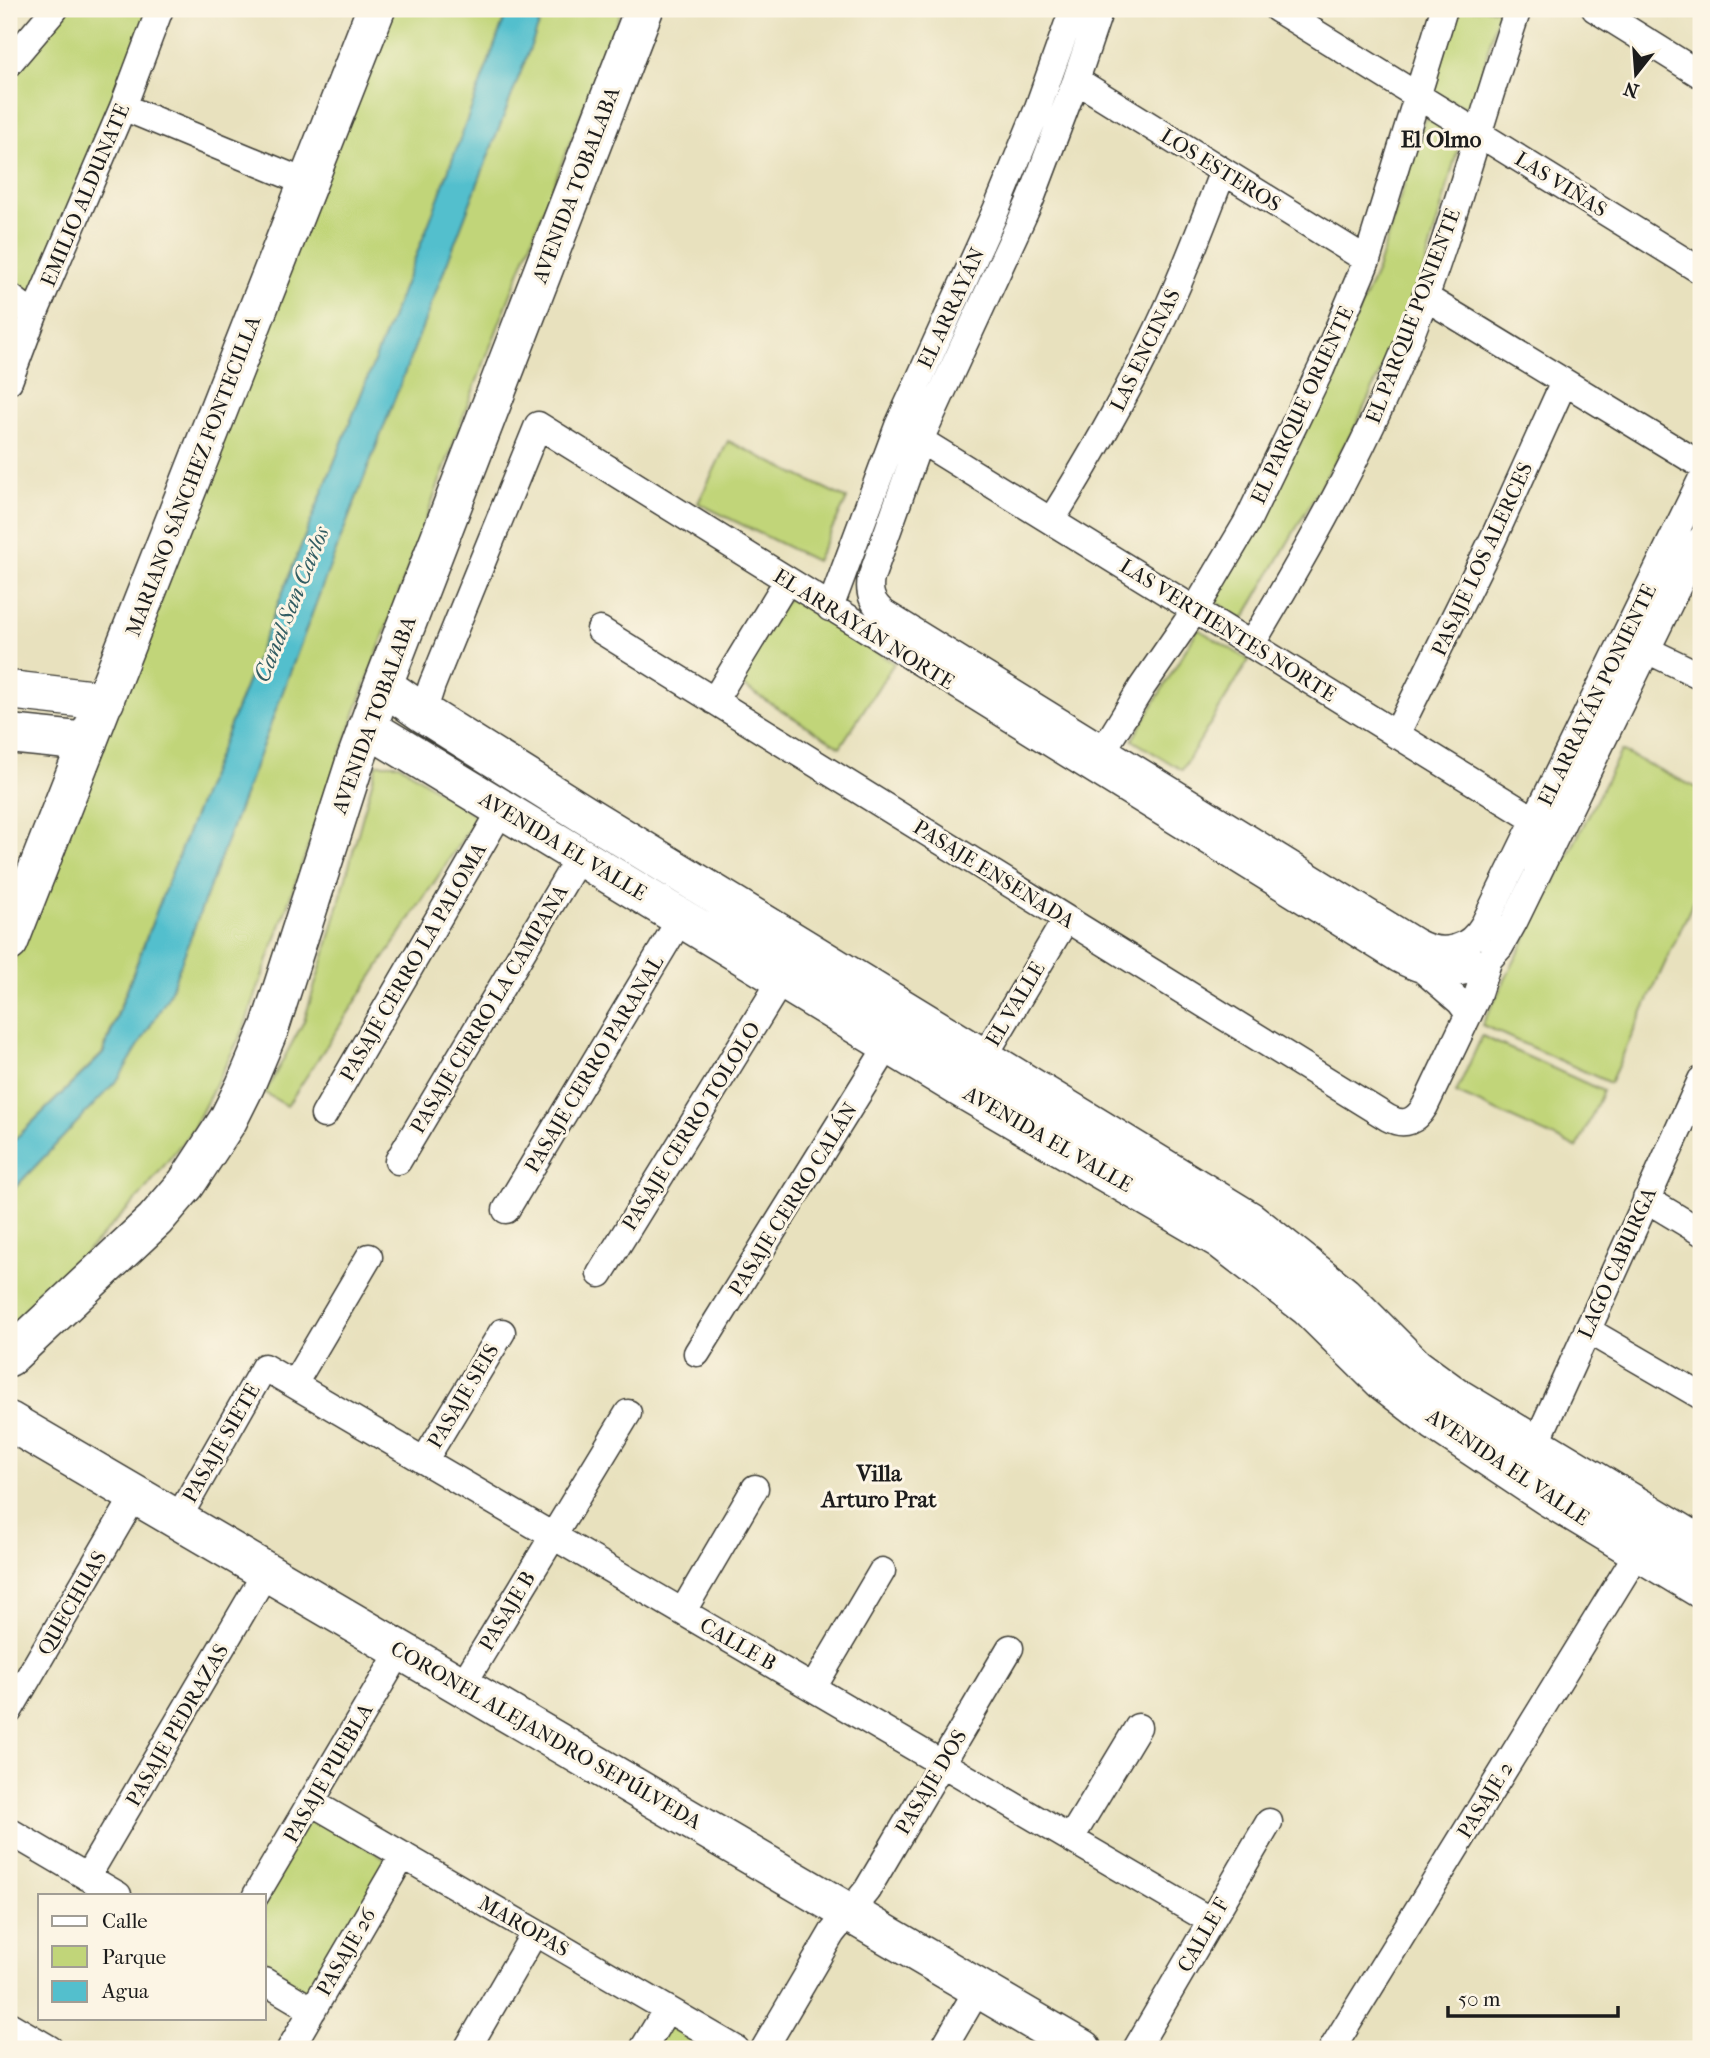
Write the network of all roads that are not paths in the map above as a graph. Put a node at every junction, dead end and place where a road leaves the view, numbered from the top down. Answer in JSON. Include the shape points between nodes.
{"nodes":[{"id":1,"x":55,"y":9,"type":"edge"},
{"id":2,"x":160,"y":9,"type":"edge"},
{"id":3,"x":376,"y":9,"type":"edge"},
{"id":4,"x":644,"y":9,"type":"edge"},
{"id":5,"x":1073,"y":9,"type":"edge"},
{"id":6,"x":1100,"y":9,"type":"edge"},
{"id":7,"x":1277,"y":9,"type":"edge"},
{"id":8,"x":1444,"y":9,"type":"edge"},
{"id":9,"x":1518,"y":9,"type":"edge"},
{"id":10,"x":1595,"y":9,"type":"edge"},
{"id":11,"x":9,"y":63,"type":"edge"},
{"id":12,"x":1701,"y":75,"type":"edge"},
{"id":13,"x":1076,"y":80,"type":"junction"},
{"id":14,"x":1417,"y":96,"type":"junction"},
{"id":15,"x":123,"y":107,"type":"junction"},
{"id":16,"x":1478,"y":133,"type":"junction"},
{"id":17,"x":1223,"y":172,"type":"junction"},
{"id":18,"x":307,"y":183,"type":"junction"},
{"id":19,"x":1367,"y":261,"type":"junction"},
{"id":20,"x":1701,"y":271,"type":"edge"},
{"id":21,"x":9,"y":296,"type":"edge"},
{"id":22,"x":1425,"y":297,"type":"junction"},
{"id":23,"x":34,"y":315,"type":"junction"},
{"id":24,"x":9,"y":381,"type":"edge"},
{"id":25,"x":1564,"y":382,"type":"junction"},
{"id":26,"x":538,"y":425,"type":"joint"},
{"id":27,"x":920,"y":440,"type":"junction"},
{"id":28,"x":1701,"y":465,"type":"edge"},
{"id":29,"x":1701,"y":480,"type":"edge"},
{"id":30,"x":1051,"y":521,"type":"junction"},
{"id":31,"x":1701,"y":539,"type":"edge"},
{"id":32,"x":787,"y":581,"type":"junction"},
{"id":33,"x":872,"y":599,"type":"joint"},
{"id":34,"x":830,"y":608,"type":"junction"},
{"id":35,"x":1195,"y":610,"type":"junction"},
{"id":36,"x":600,"y":631,"type":"dead end"},
{"id":37,"x":1251,"y":645,"type":"junction"},
{"id":38,"x":1647,"y":650,"type":"junction"},
{"id":39,"x":1701,"y":676,"type":"edge"},
{"id":40,"x":383,"y":685,"type":"junction"},
{"id":41,"x":9,"y":690,"type":"edge"},
{"id":42,"x":105,"y":701,"type":"junction"},
{"id":43,"x":715,"y":701,"type":"junction"},
{"id":44,"x":423,"y":713,"type":"junction"},
{"id":45,"x":367,"y":727,"type":"junction"},
{"id":46,"x":9,"y":734,"type":"edge"},
{"id":47,"x":1396,"y":735,"type":"junction"},
{"id":48,"x":88,"y":742,"type":"junction"},
{"id":49,"x":1098,"y":759,"type":"junction"},
{"id":50,"x":502,"y":809,"type":"junction"},
{"id":51,"x":584,"y":814,"type":"junction"},
{"id":52,"x":1535,"y":820,"type":"junction"},
{"id":53,"x":1198,"y":821,"type":"junction"},
{"id":54,"x":535,"y":830,"type":"junction"},
{"id":55,"x":579,"y":857,"type":"junction"},
{"id":56,"x":1502,"y":916,"type":"junction"},
{"id":57,"x":681,"y":918,"type":"junction"},
{"id":58,"x":1066,"y":919,"type":"junction"},
{"id":59,"x":9,"y":942,"type":"edge"},
{"id":60,"x":1455,"y":949,"type":"joint"},
{"id":61,"x":1489,"y":959,"type":"junction"},
{"id":62,"x":1423,"y":971,"type":"junction"},
{"id":63,"x":782,"y":979,"type":"junction"},
{"id":64,"x":1469,"y":1014,"type":"junction"},
{"id":65,"x":889,"y":1044,"type":"junction"},
{"id":66,"x":984,"y":1057,"type":"junction"},
{"id":67,"x":1701,"y":1080,"type":"edge"},
{"id":68,"x":964,"y":1090,"type":"junction"},
{"id":69,"x":324,"y":1115,"type":"dead end"},
{"id":70,"x":1388,"y":1118,"type":"joint"},
{"id":71,"x":398,"y":1161,"type":"dead end"},
{"id":72,"x":1646,"y":1199,"type":"junction"},
{"id":73,"x":506,"y":1210,"type":"dead end"},
{"id":74,"x":1701,"y":1232,"type":"edge"},
{"id":75,"x":369,"y":1256,"type":"dead end"},
{"id":76,"x":600,"y":1274,"type":"dead end"},
{"id":77,"x":1587,"y":1330,"type":"junction"},
{"id":78,"x":502,"y":1332,"type":"dead end"},
{"id":79,"x":697,"y":1353,"type":"dead end"},
{"id":80,"x":9,"y":1357,"type":"edge"},
{"id":81,"x":264,"y":1367,"type":"joint"},
{"id":82,"x":294,"y":1384,"type":"junction"},
{"id":83,"x":1701,"y":1396,"type":"edge"},
{"id":84,"x":628,"y":1413,"type":"dead end"},
{"id":85,"x":9,"y":1421,"type":"edge"},
{"id":86,"x":424,"y":1461,"type":"junction"},
{"id":87,"x":1548,"y":1468,"type":"junction"},
{"id":88,"x":755,"y":1488,"type":"dead end"},
{"id":89,"x":135,"y":1495,"type":"junction"},
{"id":90,"x":177,"y":1520,"type":"junction"},
{"id":91,"x":553,"y":1536,"type":"junction"},
{"id":92,"x":1700,"y":1541,"type":"edge"},
{"id":93,"x":1639,"y":1552,"type":"junction"},
{"id":94,"x":882,"y":1571,"type":"dead end"},
{"id":95,"x":266,"y":1572,"type":"junction"},
{"id":96,"x":1688,"y":1581,"type":"edge"},
{"id":97,"x":683,"y":1611,"type":"junction"},
{"id":98,"x":1010,"y":1648,"type":"dead end"},
{"id":99,"x":400,"y":1651,"type":"junction"},
{"id":100,"x":462,"y":1686,"type":"junction"},
{"id":101,"x":813,"y":1688,"type":"junction"},
{"id":102,"x":9,"y":1711,"type":"edge"},
{"id":103,"x":1138,"y":1727,"type":"dead end"},
{"id":104,"x":942,"y":1763,"type":"junction"},
{"id":105,"x":311,"y":1802,"type":"junction"},
{"id":106,"x":1269,"y":1822,"type":"dead end"},
{"id":107,"x":9,"y":1831,"type":"edge"},
{"id":108,"x":1071,"y":1838,"type":"junction"},
{"id":109,"x":403,"y":1855,"type":"junction"},
{"id":110,"x":88,"y":1877,"type":"junction"},
{"id":111,"x":116,"y":1894,"type":"edge"},
{"id":112,"x":257,"y":1894,"type":"edge"},
{"id":113,"x":848,"y":1913,"type":"junction"},
{"id":114,"x":1211,"y":1921,"type":"junction"},
{"id":115,"x":535,"y":1932,"type":"junction"},
{"id":116,"x":266,"y":1982,"type":"edge"},
{"id":117,"x":978,"y":1989,"type":"junction"},
{"id":118,"x":667,"y":2009,"type":"junction"},
{"id":119,"x":313,"y":2010,"type":"junction"},
{"id":120,"x":9,"y":2025,"type":"edge"},
{"id":121,"x":50,"y":2049,"type":"edge"},
{"id":122,"x":290,"y":2049,"type":"edge"},
{"id":123,"x":467,"y":2049,"type":"edge"},
{"id":124,"x":643,"y":2049,"type":"edge"},
{"id":125,"x":736,"y":2049,"type":"edge"},
{"id":126,"x":764,"y":2049,"type":"edge"},
{"id":127,"x":943,"y":2049,"type":"edge"},
{"id":128,"x":1082,"y":2049,"type":"edge"},
{"id":129,"x":1136,"y":2049,"type":"edge"},
{"id":130,"x":1332,"y":2049,"type":"edge"}],
"edges":[{"from":1,"to":11,"type":"street"},
{"from":2,"to":15,"type":"street","name":"EMILIO ALDUNATE"},
{"from":3,"to":18,"type":"street","name":"MARIANO SÁNCHEZ FONTECILLA"},
{"from":4,"to":40,"type":"street","name":"AVENIDA TOBALABA"},
{"from":5,"to":34,"type":"street","name":"EL ARRAYÁN","via":[[975,260],[898,426]]},
{"from":6,"to":13,"type":"street","name":"EL ARRAYÁN"},
{"from":7,"to":14,"type":"street","name":"LAS VIÑAS"},
{"from":8,"to":14,"type":"street","name":"EL PARQUE ORIENTE"},
{"from":9,"to":16,"type":"street","name":"EL PARQUE PONIENTE"},
{"from":10,"to":12,"type":"street"},
{"from":13,"to":17,"type":"street","name":"LOS ESTEROS"},
{"from":13,"to":27,"type":"street","name":"EL ARRAYÁN","via":[[1014,240]]},
{"from":14,"to":16,"type":"street","name":"LAS VIÑAS"},
{"from":14,"to":19,"type":"street","name":"EL PARQUE ORIENTE"},
{"from":15,"to":18,"type":"street"},
{"from":15,"to":23,"type":"street","name":"EMILIO ALDUNATE"},
{"from":16,"to":20,"type":"street","name":"LAS VIÑAS"},
{"from":16,"to":22,"type":"street","name":"EL PARQUE PONIENTE"},
{"from":17,"to":19,"type":"street","name":"LOS ESTEROS"},
{"from":17,"to":30,"type":"street","name":"LAS ENCINAS","via":[[1149,347]]},
{"from":18,"to":42,"type":"street","name":"MARIANO SÁNCHEZ FONTECILLA"},
{"from":19,"to":35,"type":"street","name":"EL PARQUE ORIENTE","via":[[1246,524]]},
{"from":21,"to":23,"type":"street"},
{"from":22,"to":25,"type":"street"},
{"from":22,"to":37,"type":"street","name":"EL PARQUE PONIENTE","via":[[1354,462]]},
{"from":23,"to":24,"type":"street","name":"EMILIO ALDUNATE"},
{"from":25,"to":28,"type":"street"},
{"from":25,"to":47,"type":"street","name":"PASAJE LOS ALERCES"},
{"from":26,"to":32,"type":"street","name":"EL ARRAYÁN NORTE"},
{"from":26,"to":44,"type":"street","name":"AVENIDA TOBALABA"},
{"from":27,"to":30,"type":"street","name":"LAS VERTIENTES NORTE"},
{"from":27,"to":33,"type":"street","name":"EL ARRAYÁN","via":[[871,578]]},
{"from":29,"to":52,"type":"street","name":"EL ARRAYÁN PONIENTE"},
{"from":30,"to":35,"type":"street","name":"LAS VERTIENTES NORTE"},
{"from":31,"to":38,"type":"street","name":"EL ARRAYÁN PONIENTE"},
{"from":32,"to":34,"type":"street","name":"EL ARRAYÁN NORTE"},
{"from":32,"to":43,"type":"street"},
{"from":33,"to":49,"type":"street","name":"EL ARRAYÁN NORTE","via":[[884,613]]},
{"from":34,"to":49,"type":"street","name":"EL ARRAYÁN NORTE"},
{"from":35,"to":37,"type":"street","name":"LAS VERTIENTES NORTE"},
{"from":35,"to":49,"type":"street","name":"EL PARQUE ORIENTE"},
{"from":36,"to":43,"type":"street","name":"PASAJE ENSENADA"},
{"from":37,"to":47,"type":"street","name":"LAS VERTIENTES NORTE"},
{"from":38,"to":39,"type":"street"},
{"from":38,"to":56,"type":"street","name":"EL ARRAYÁN PONIENTE"},
{"from":40,"to":44,"type":"street","name":"AVENIDA EL VALLE"},
{"from":40,"to":45,"type":"street","name":"AVENIDA TOBALABA"},
{"from":41,"to":42,"type":"street"},
{"from":42,"to":48,"type":"street","name":"MARIANO SÁNCHEZ FONTECILLA"},
{"from":43,"to":58,"type":"street","name":"PASAJE ENSENADA"},
{"from":44,"to":51,"type":"street","name":"AVENIDA EL VALLE"},
{"from":45,"to":50,"type":"street","name":"AVENIDA EL VALLE"},
{"from":45,"to":80,"type":"street","name":"AVENIDA TOBALABA","via":[[270,1027],[228,1120],[186,1184],[155,1220]]},
{"from":46,"to":48,"type":"street"},
{"from":47,"to":52,"type":"street","name":"LAS VERTIENTES NORTE"},
{"from":48,"to":59,"type":"street","name":"MARIANO SÁNCHEZ FONTECILLA"},
{"from":49,"to":53,"type":"street","name":"EL ARRAYÁN NORTE"},
{"from":50,"to":54,"type":"street","name":"AVENIDA EL VALLE"},
{"from":50,"to":69,"type":"street","name":"PASAJE CERRO LA PALOMA"},
{"from":51,"to":54,"type":"street","via":[[568,807],[551,810]]},
{"from":51,"to":66,"type":"street","name":"AVENIDA EL VALLE"},
{"from":52,"to":56,"type":"street","name":"EL ARRAYÁN PONIENTE"},
{"from":53,"to":60,"type":"street","name":"EL ARRAYÁN NORTE","via":[[1425,947]]},
{"from":53,"to":62,"type":"street","name":"EL ARRAYÁN NORTE","via":[[1398,960]]},
{"from":54,"to":55,"type":"street","name":"AVENIDA EL VALLE"},
{"from":55,"to":57,"type":"street","name":"AVENIDA EL VALLE"},
{"from":55,"to":71,"type":"street","name":"PASAJE CERRO LA CAMPANA"},
{"from":56,"to":60,"type":"street","name":"EL ARRAYÁN PONIENTE"},
{"from":56,"to":61,"type":"street","name":"EL ARRAYÁN PONIENTE","via":[[1500,947]]},
{"from":57,"to":63,"type":"street","name":"AVENIDA EL VALLE"},
{"from":57,"to":73,"type":"street","name":"PASAJE CERRO PARANAL"},
{"from":58,"to":66,"type":"street","name":"EL VALLE"},
{"from":58,"to":70,"type":"street","name":"PASAJE ENSENADA"},
{"from":61,"to":62,"type":"street","name":"EL ARRAYÁN NORTE","via":[[1454,974]]},
{"from":61,"to":64,"type":"street","name":"EL ARRAYÁN PONIENTE"},
{"from":62,"to":64,"type":"street","name":"EL ARRAYÁN NORTE"},
{"from":63,"to":65,"type":"street","name":"AVENIDA EL VALLE"},
{"from":63,"to":76,"type":"street","name":"PASAJE CERRO TOLOLO"},
{"from":64,"to":70,"type":"street","name":"EL ARRAYÁN PONIENTE","via":[[1418,1116],[1401,1123]]},
{"from":65,"to":68,"type":"street","name":"AVENIDA EL VALLE"},
{"from":65,"to":79,"type":"street","name":"PASAJE CERRO CALÁN"},
{"from":66,"to":68,"type":"street","name":"EL VALLE"},
{"from":66,"to":87,"type":"street","name":"AVENIDA EL VALLE","via":[[1250,1221],[1343,1295],[1415,1367]]},
{"from":67,"to":72,"type":"street","name":"LAGO CABURGA"},
{"from":68,"to":87,"type":"street","name":"AVENIDA EL VALLE","via":[[1220,1239],[1308,1307],[1383,1381],[1436,1422]]},
{"from":72,"to":74,"type":"street"},
{"from":72,"to":77,"type":"street","name":"LAGO CABURGA"},
{"from":75,"to":82,"type":"street","name":"PASAJE SIETE"},
{"from":77,"to":83,"type":"street"},
{"from":77,"to":87,"type":"street","name":"LAGO CABURGA"},
{"from":78,"to":86,"type":"street","name":"PASAJE SEIS"},
{"from":81,"to":82,"type":"street","name":"CALLE B"},
{"from":81,"to":90,"type":"street","name":"PASAJE SIETE"},
{"from":82,"to":86,"type":"street","name":"CALLE B"},
{"from":84,"to":91,"type":"street","name":"PASAJE B"},
{"from":85,"to":89,"type":"street","name":"CORONEL ALEJANDRO SEPÚLVEDA"},
{"from":86,"to":91,"type":"street","name":"CALLE B"},
{"from":87,"to":92,"type":"street","name":"AVENIDA EL VALLE"},
{"from":87,"to":93,"type":"street","name":"AVENIDA EL VALLE"},
{"from":88,"to":97,"type":"street"},
{"from":89,"to":90,"type":"street","name":"CORONEL ALEJANDRO SEPÚLVEDA"},
{"from":89,"to":102,"type":"street","name":"QUECHUAS"},
{"from":90,"to":95,"type":"street","name":"CORONEL ALEJANDRO SEPÚLVEDA"},
{"from":91,"to":97,"type":"street","name":"CALLE B"},
{"from":91,"to":100,"type":"street","name":"PASAJE B"},
{"from":92,"to":96,"type":"street"},
{"from":93,"to":96,"type":"street","name":"AVENIDA EL VALLE"},
{"from":93,"to":130,"type":"street","name":"PASAJE 2"},
{"from":94,"to":101,"type":"street"},
{"from":95,"to":99,"type":"street","name":"CORONEL ALEJANDRO SEPÚLVEDA"},
{"from":95,"to":110,"type":"street","name":"PASAJE PEDRAZAS"},
{"from":97,"to":101,"type":"street","name":"CALLE B"},
{"from":98,"to":104,"type":"street","name":"PASAJE DOS"},
{"from":99,"to":100,"type":"street","name":"CORONEL ALEJANDRO SEPÚLVEDA"},
{"from":99,"to":105,"type":"street","name":"PASAJE PUEBLA"},
{"from":100,"to":113,"type":"street","name":"CORONEL ALEJANDRO SEPÚLVEDA"},
{"from":101,"to":104,"type":"street","name":"CALLE B"},
{"from":103,"to":108,"type":"street"},
{"from":104,"to":108,"type":"street","name":"CALLE B"},
{"from":104,"to":113,"type":"street","name":"PASAJE DOS","via":[[867,1890]]},
{"from":105,"to":109,"type":"street","name":"MAROPAS"},
{"from":105,"to":112,"type":"street","name":"PASAJE PUEBLA"},
{"from":106,"to":114,"type":"street","name":"CALLE F"},
{"from":107,"to":110,"type":"street"},
{"from":108,"to":114,"type":"street","name":"CALLE B"},
{"from":109,"to":115,"type":"street","name":"MAROPAS"},
{"from":109,"to":119,"type":"street","name":"PASAJE 26"},
{"from":110,"to":111,"type":"street"},
{"from":113,"to":117,"type":"street","name":"CORONEL ALEJANDRO SEPÚLVEDA"},
{"from":113,"to":126,"type":"street","name":"PASAJE DOS"},
{"from":114,"to":129,"type":"street","name":"CALLE F"},
{"from":115,"to":118,"type":"street","name":"MAROPAS"},
{"from":115,"to":123,"type":"street"},
{"from":116,"to":119,"type":"street"},
{"from":117,"to":127,"type":"street"},
{"from":117,"to":128,"type":"street","name":"CORONEL ALEJANDRO SEPÚLVEDA"},
{"from":118,"to":124,"type":"street"},
{"from":118,"to":125,"type":"street","name":"MAROPAS"},
{"from":119,"to":122,"type":"street","name":"PASAJE 26"},
{"from":120,"to":121,"type":"street"}]}
